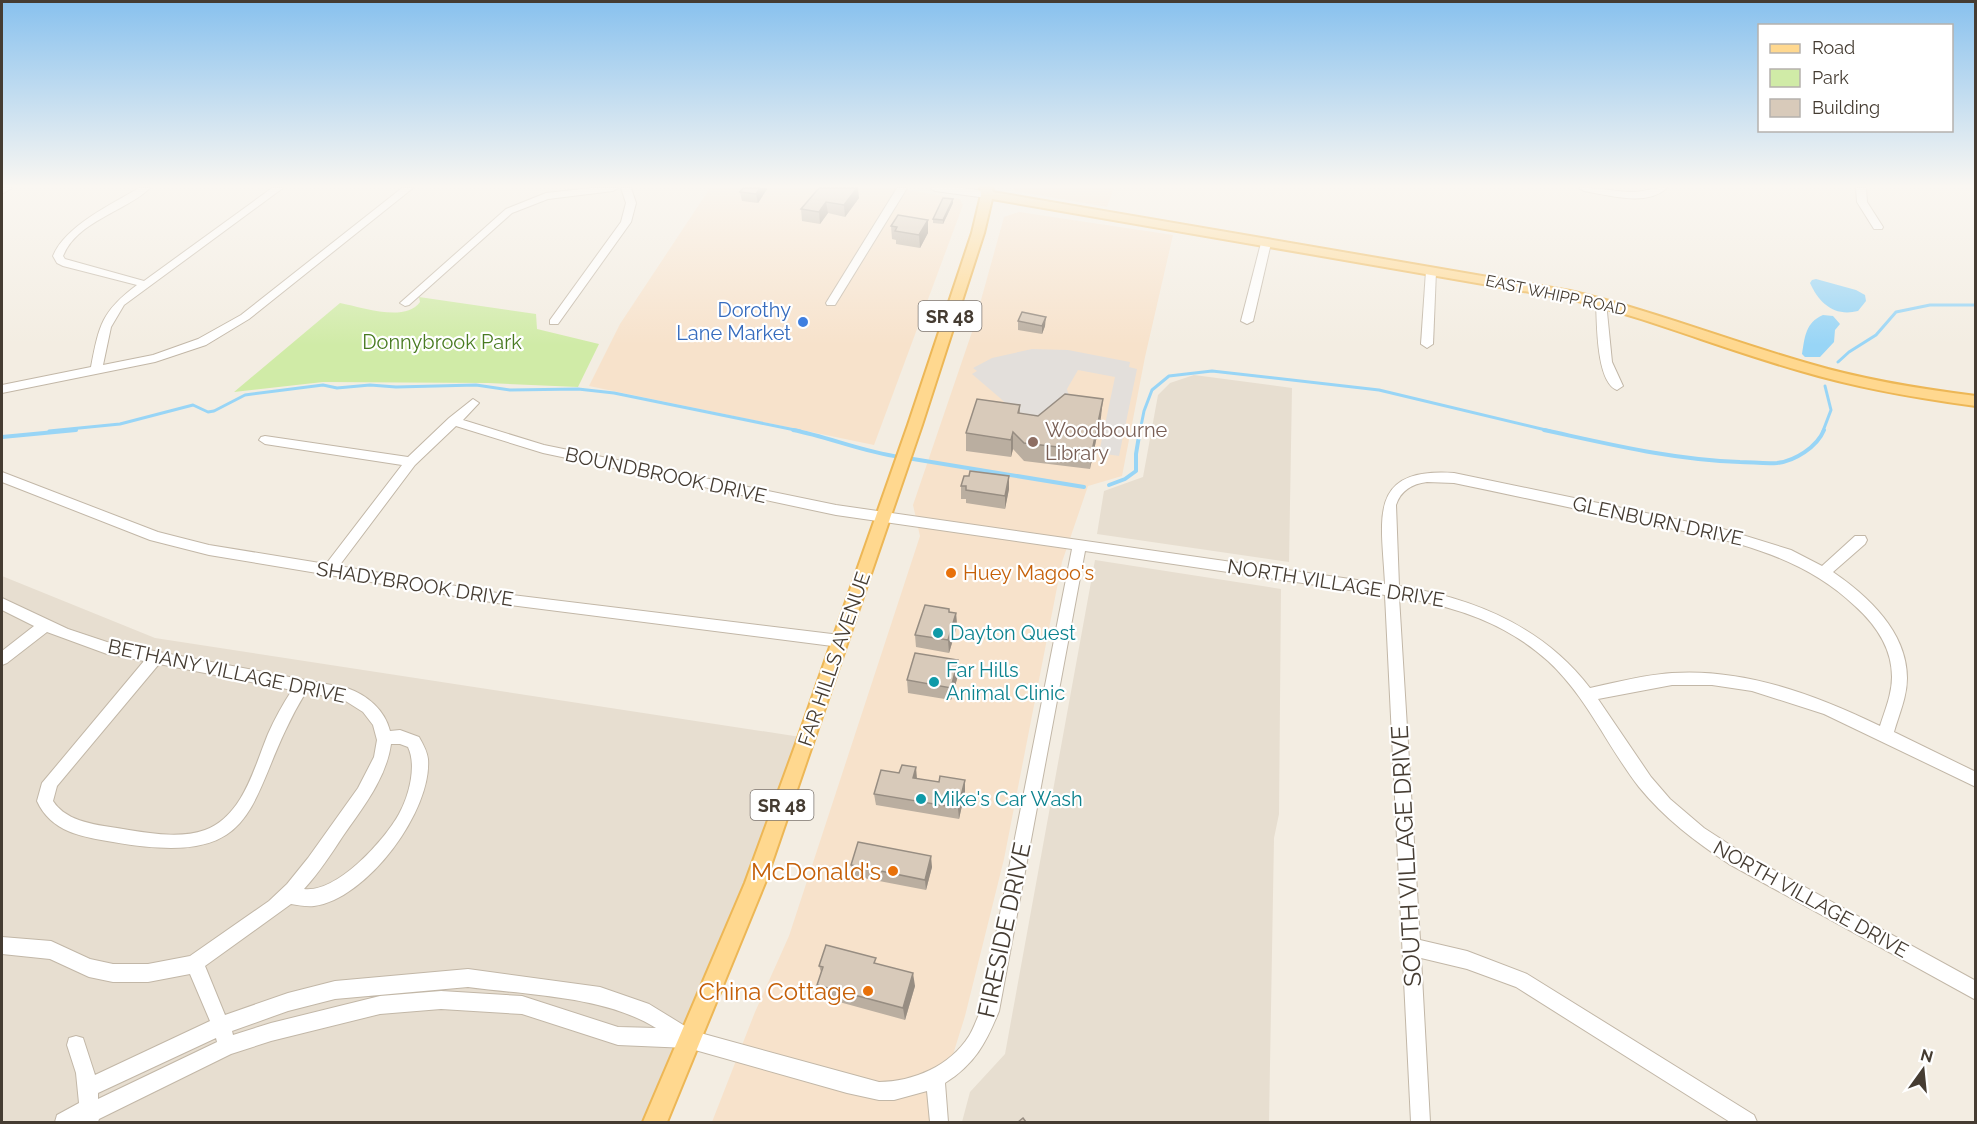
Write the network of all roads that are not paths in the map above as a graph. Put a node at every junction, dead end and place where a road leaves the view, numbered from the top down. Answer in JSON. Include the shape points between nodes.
{"nodes":[{"id":1,"x":66,"y":240,"type":"edge"},
{"id":2,"x":205,"y":240,"type":"edge"},
{"id":3,"x":341,"y":240,"type":"edge"},
{"id":4,"x":476,"y":240,"type":"edge"},
{"id":5,"x":613,"y":240,"type":"edge"},
{"id":6,"x":870,"y":240,"type":"edge"},
{"id":7,"x":976,"y":240,"type":"edge"},
{"id":8,"x":1252,"y":240,"type":"edge"},
{"id":9,"x":1266,"y":243,"type":"junction"},
{"id":10,"x":1431,"y":271,"type":"junction"},
{"id":11,"x":145,"y":284,"type":"junction"},
{"id":12,"x":1600,"y":302,"type":"junction"},
{"id":13,"x":405,"y":303,"type":"dead end"},
{"id":14,"x":831,"y":303,"type":"dead end"},
{"id":15,"x":1247,"y":321,"type":"dead end"},
{"id":16,"x":554,"y":322,"type":"dead end"},
{"id":17,"x":1426,"y":344,"type":"dead end"},
{"id":18,"x":96,"y":371,"type":"junction"},
{"id":19,"x":1617,"y":386,"type":"dead end"},
{"id":20,"x":2,"y":389,"type":"edge"},
{"id":21,"x":1976,"y":401,"type":"edge"},
{"id":22,"x":473,"y":404,"type":"dead end"},
{"id":23,"x":453,"y":421,"type":"junction"},
{"id":24,"x":265,"y":440,"type":"dead end"},
{"id":25,"x":411,"y":462,"type":"junction"},
{"id":26,"x":2,"y":477,"type":"edge"},
{"id":27,"x":882,"y":517,"type":"junction"},
{"id":28,"x":1860,"y":540,"type":"dead end"},
{"id":29,"x":1079,"y":546,"type":"junction"},
{"id":30,"x":329,"y":570,"type":"junction"},
{"id":31,"x":1824,"y":572,"type":"junction"},
{"id":32,"x":1391,"y":590,"type":"junction"},
{"id":33,"x":2,"y":604,"type":"edge"},
{"id":34,"x":45,"y":625,"type":"junction"},
{"id":35,"x":840,"y":641,"type":"junction"},
{"id":36,"x":155,"y":658,"type":"junction"},
{"id":37,"x":2,"y":659,"type":"edge"},
{"id":38,"x":303,"y":685,"type":"junction"},
{"id":39,"x":1586,"y":695,"type":"junction"},
{"id":40,"x":1885,"y":736,"type":"junction"},
{"id":41,"x":385,"y":738,"type":"junction"},
{"id":42,"x":1976,"y":780,"type":"edge"},
{"id":43,"x":288,"y":895,"type":"junction"},
{"id":44,"x":2,"y":945,"type":"edge"},
{"id":45,"x":1410,"y":947,"type":"junction"},
{"id":46,"x":194,"y":964,"type":"junction"},
{"id":47,"x":1976,"y":991,"type":"edge"},
{"id":48,"x":220,"y":1026,"type":"junction"},
{"id":49,"x":689,"y":1039,"type":"junction"},
{"id":50,"x":76,"y":1045,"type":"dead end"},
{"id":51,"x":228,"y":1046,"type":"junction"},
{"id":52,"x":935,"y":1078,"type":"junction"},
{"id":53,"x":89,"y":1108,"type":"edge"},
{"id":54,"x":64,"y":1122,"type":"edge"},
{"id":55,"x":655,"y":1122,"type":"edge"},
{"id":56,"x":939,"y":1122,"type":"edge"},
{"id":57,"x":1420,"y":1122,"type":"edge"},
{"id":58,"x":1747,"y":1122,"type":"edge"}],
"edges":[{"from":1,"to":11,"type":"street","via":[[60,247],[61,261]]},
{"from":2,"to":11,"type":"street"},
{"from":3,"to":18,"type":"street","via":[[232,326],[202,342]]},
{"from":4,"to":13,"type":"street"},
{"from":5,"to":16,"type":"street"},
{"from":6,"to":14,"type":"street"},
{"from":7,"to":27,"type":"main road","name":"FAR HILLS AVENUE","number":"SR 48"},
{"from":8,"to":9,"type":"main road","name":"EAST WHIPP ROAD"},
{"from":9,"to":10,"type":"main road","name":"EAST WHIPP ROAD"},
{"from":9,"to":15,"type":"street"},
{"from":10,"to":12,"type":"main road","name":"EAST WHIPP ROAD"},
{"from":10,"to":17,"type":"street"},
{"from":11,"to":18,"type":"street","via":[[108,318]]},
{"from":12,"to":19,"type":"street","via":[[1606,362]]},
{"from":12,"to":21,"type":"main road","name":"EAST WHIPP ROAD","via":[[1824,373]]},
{"from":18,"to":20,"type":"street"},
{"from":22,"to":23,"type":"street"},
{"from":23,"to":25,"type":"street"},
{"from":23,"to":27,"type":"street","name":"BOUNDBROOK DRIVE","via":[[543,449]]},
{"from":24,"to":25,"type":"street"},
{"from":25,"to":30,"type":"street"},
{"from":26,"to":30,"type":"street","name":"SHADYBROOK DRIVE","via":[[154,536],[209,550]]},
{"from":27,"to":29,"type":"street","name":"NORTH VILLAGE DRIVE"},
{"from":27,"to":35,"type":"main road","name":"FAR HILLS AVENUE","number":"SR 48"},
{"from":28,"to":31,"type":"street"},
{"from":29,"to":32,"type":"street","name":"NORTH VILLAGE DRIVE"},
{"from":29,"to":52,"type":"street","name":"FIRESIDE DRIVE","via":[[990,1011],[975,1043],[959,1061]]},
{"from":30,"to":35,"type":"street","name":"SHADYBROOK DRIVE","via":[[502,599]]},
{"from":31,"to":32,"type":"street","name":"GLENBURN DRIVE","via":[[1753,542],[1439,476],[1408,482],[1391,500]]},
{"from":31,"to":40,"type":"street","name":"GLENBURN DRIVE","via":[[1874,615],[1897,658],[1899,683]]},
{"from":32,"to":39,"type":"street","name":"NORTH VILLAGE DRIVE","via":[[1452,602],[1510,626],[1553,657]]},
{"from":32,"to":45,"type":"street","name":"SOUTH VILLAGE DRIVE"},
{"from":33,"to":34,"type":"street","name":"BETHANY VILLAGE DRIVE"},
{"from":34,"to":36,"type":"street","name":"BETHANY VILLAGE DRIVE","via":[[91,643]]},
{"from":34,"to":37,"type":"street"},
{"from":35,"to":49,"type":"main road","name":"FAR HILLS AVENUE","number":"SR 48","via":[[755,883]]},
{"from":36,"to":38,"type":"street","name":"BETHANY VILLAGE DRIVE"},
{"from":36,"to":38,"type":"street","via":[[57,774],[46,792],[47,808],[52,814],[87,830],[128,838],[194,840],[215,833],[233,819],[251,793],[276,733]]},
{"from":38,"to":41,"type":"street","name":"BETHANY VILLAGE DRIVE","via":[[363,701],[379,717]]},
{"from":39,"to":40,"type":"street","via":[[1673,679],[1729,682],[1804,701]]},
{"from":39,"to":47,"type":"street","name":"NORTH VILLAGE DRIVE","via":[[1644,781],[1705,839]]},
{"from":40,"to":42,"type":"street"},
{"from":41,"to":43,"type":"street","via":[[375,775]]},
{"from":41,"to":43,"type":"street","via":[[400,737],[414,742],[420,758],[416,788],[404,820],[379,853],[337,888],[316,898]]},
{"from":43,"to":46,"type":"street"},
{"from":44,"to":46,"type":"street","via":[[51,950],[89,968],[113,973],[148,973]]},
{"from":45,"to":57,"type":"street","name":"SOUTH VILLAGE DRIVE"},
{"from":45,"to":58,"type":"street","via":[[1467,960],[1521,980]]},
{"from":46,"to":48,"type":"street"},
{"from":48,"to":49,"type":"street","via":[[335,990],[468,978],[600,996],[643,1010]]},
{"from":48,"to":51,"type":"street"},
{"from":48,"to":53,"type":"street"},
{"from":49,"to":51,"type":"street","via":[[618,1036],[522,1005],[441,1000],[380,1005]]},
{"from":49,"to":52,"type":"street","name":"FIRESIDE DRIVE","via":[[879,1091],[917,1086]]},
{"from":49,"to":55,"type":"main road","name":"FAR HILLS AVENUE","number":"SR 48"},
{"from":50,"to":53,"type":"street","via":[[84,1064]]},
{"from":51,"to":53,"type":"street"},
{"from":52,"to":56,"type":"street"},
{"from":53,"to":54,"type":"street"}]}
